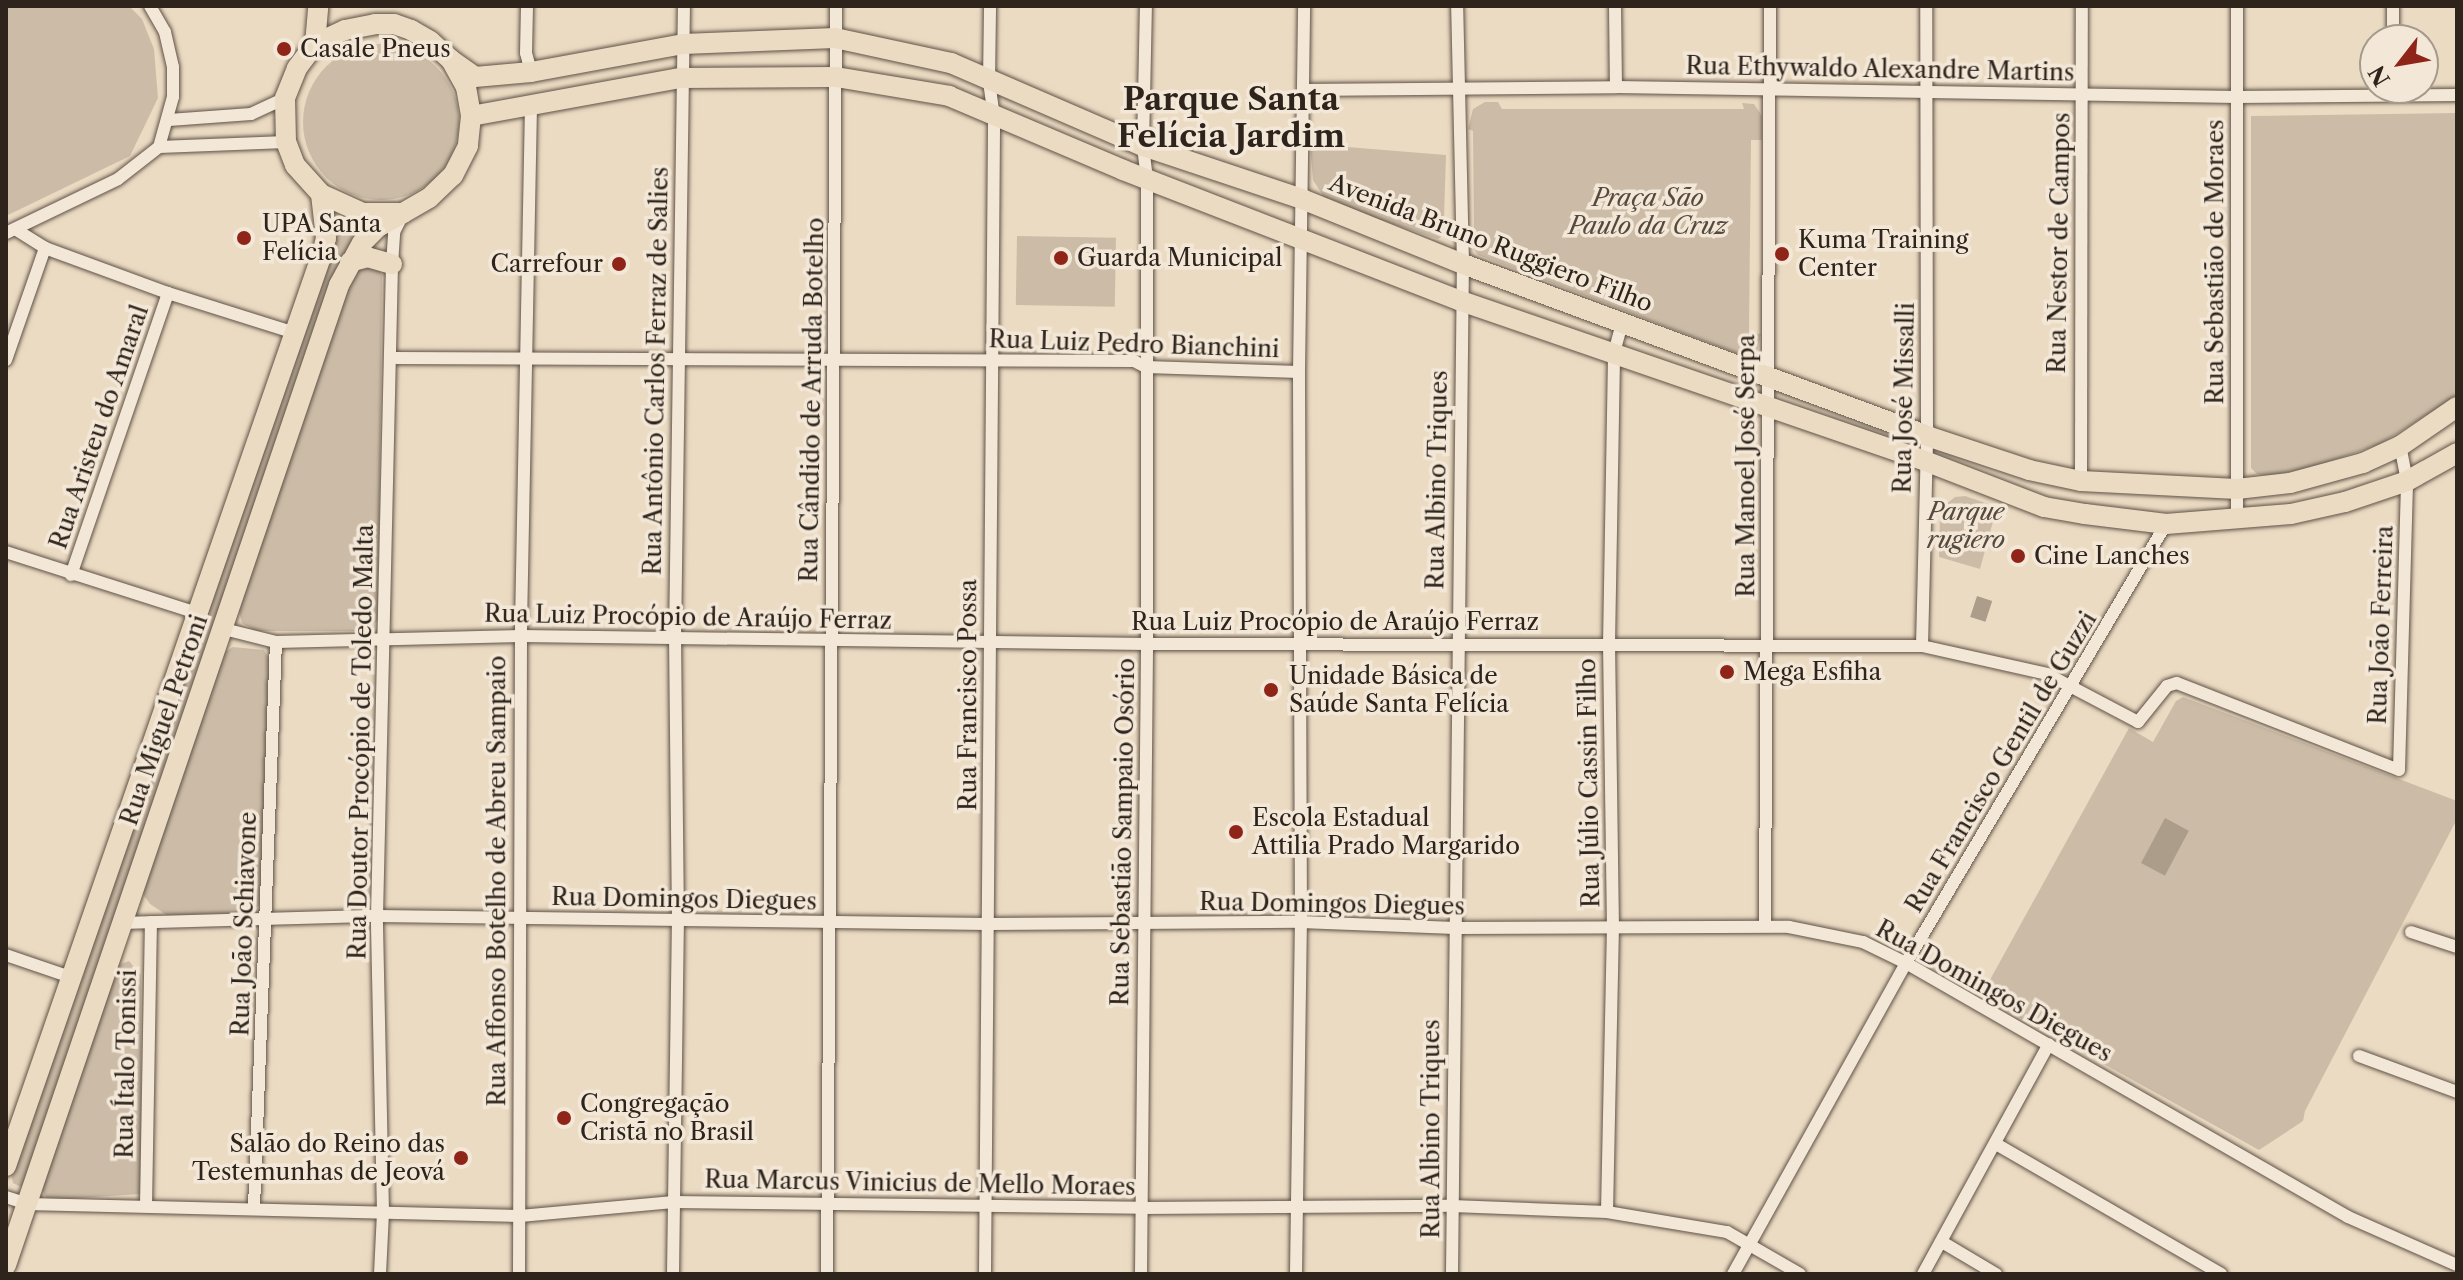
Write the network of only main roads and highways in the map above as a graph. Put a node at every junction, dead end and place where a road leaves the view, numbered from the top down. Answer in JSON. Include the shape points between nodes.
{"nodes":[{"id":1,"x":318,"y":6,"type":"edge"},
{"id":2,"x":381,"y":6,"type":"edge"},
{"id":3,"x":394,"y":24,"type":"junction"},
{"id":4,"x":315,"y":44,"type":"junction"},
{"id":5,"x":451,"y":60,"type":"junction"},
{"id":6,"x":471,"y":116,"type":"junction"},
{"id":7,"x":321,"y":194,"type":"junction"},
{"id":8,"x":403,"y":213,"type":"junction"},
{"id":9,"x":350,"y":262,"type":"junction"},
{"id":10,"x":392,"y":264,"type":"road end"},
{"id":11,"x":2457,"y":407,"type":"edge"},
{"id":12,"x":2457,"y":453,"type":"edge"},
{"id":13,"x":6,"y":1166,"type":"edge"},
{"id":14,"x":6,"y":1265,"type":"edge"}],
"edges":[{"from":1,"to":4,"type":"main road"},
{"from":2,"to":3,"type":"main road"},
{"from":3,"to":4,"type":"main road","via":[[345,30]]},
{"from":3,"to":5,"type":"main road","via":[[430,41]]},
{"from":4,"to":7,"type":"main road","via":[[297,68],[285,98],[286,142],[295,165]]},
{"from":5,"to":6,"type":"main road","via":[[466,87]]},
{"from":5,"to":11,"type":"main road","name":"Avenida Bruno Ruggiero Filho","via":[[475,77],[683,44],[835,38],[951,63],[1143,146],[1302,199],[1927,436],[2029,470],[2081,481],[2237,489],[2290,483],[2336,472],[2400,446]]},
{"from":6,"to":8,"type":"main road","via":[[468,146],[453,175]]},
{"from":6,"to":12,"type":"main road","via":[[681,78],[836,77],[949,96],[1461,301],[2044,507],[2166,524],[2291,514],[2407,481]]},
{"from":7,"to":8,"type":"main road","via":[[363,213]]},
{"from":7,"to":13,"type":"main road","name":"Rua Miguel Petroni","via":[[326,238]]},
{"from":8,"to":9,"type":"main road","name":"Rua Miguel Petroni","via":[[378,227]]},
{"from":9,"to":10,"type":"main road","via":[[367,257]]},
{"from":9,"to":14,"type":"main road","name":"Rua Miguel Petroni"}]}
